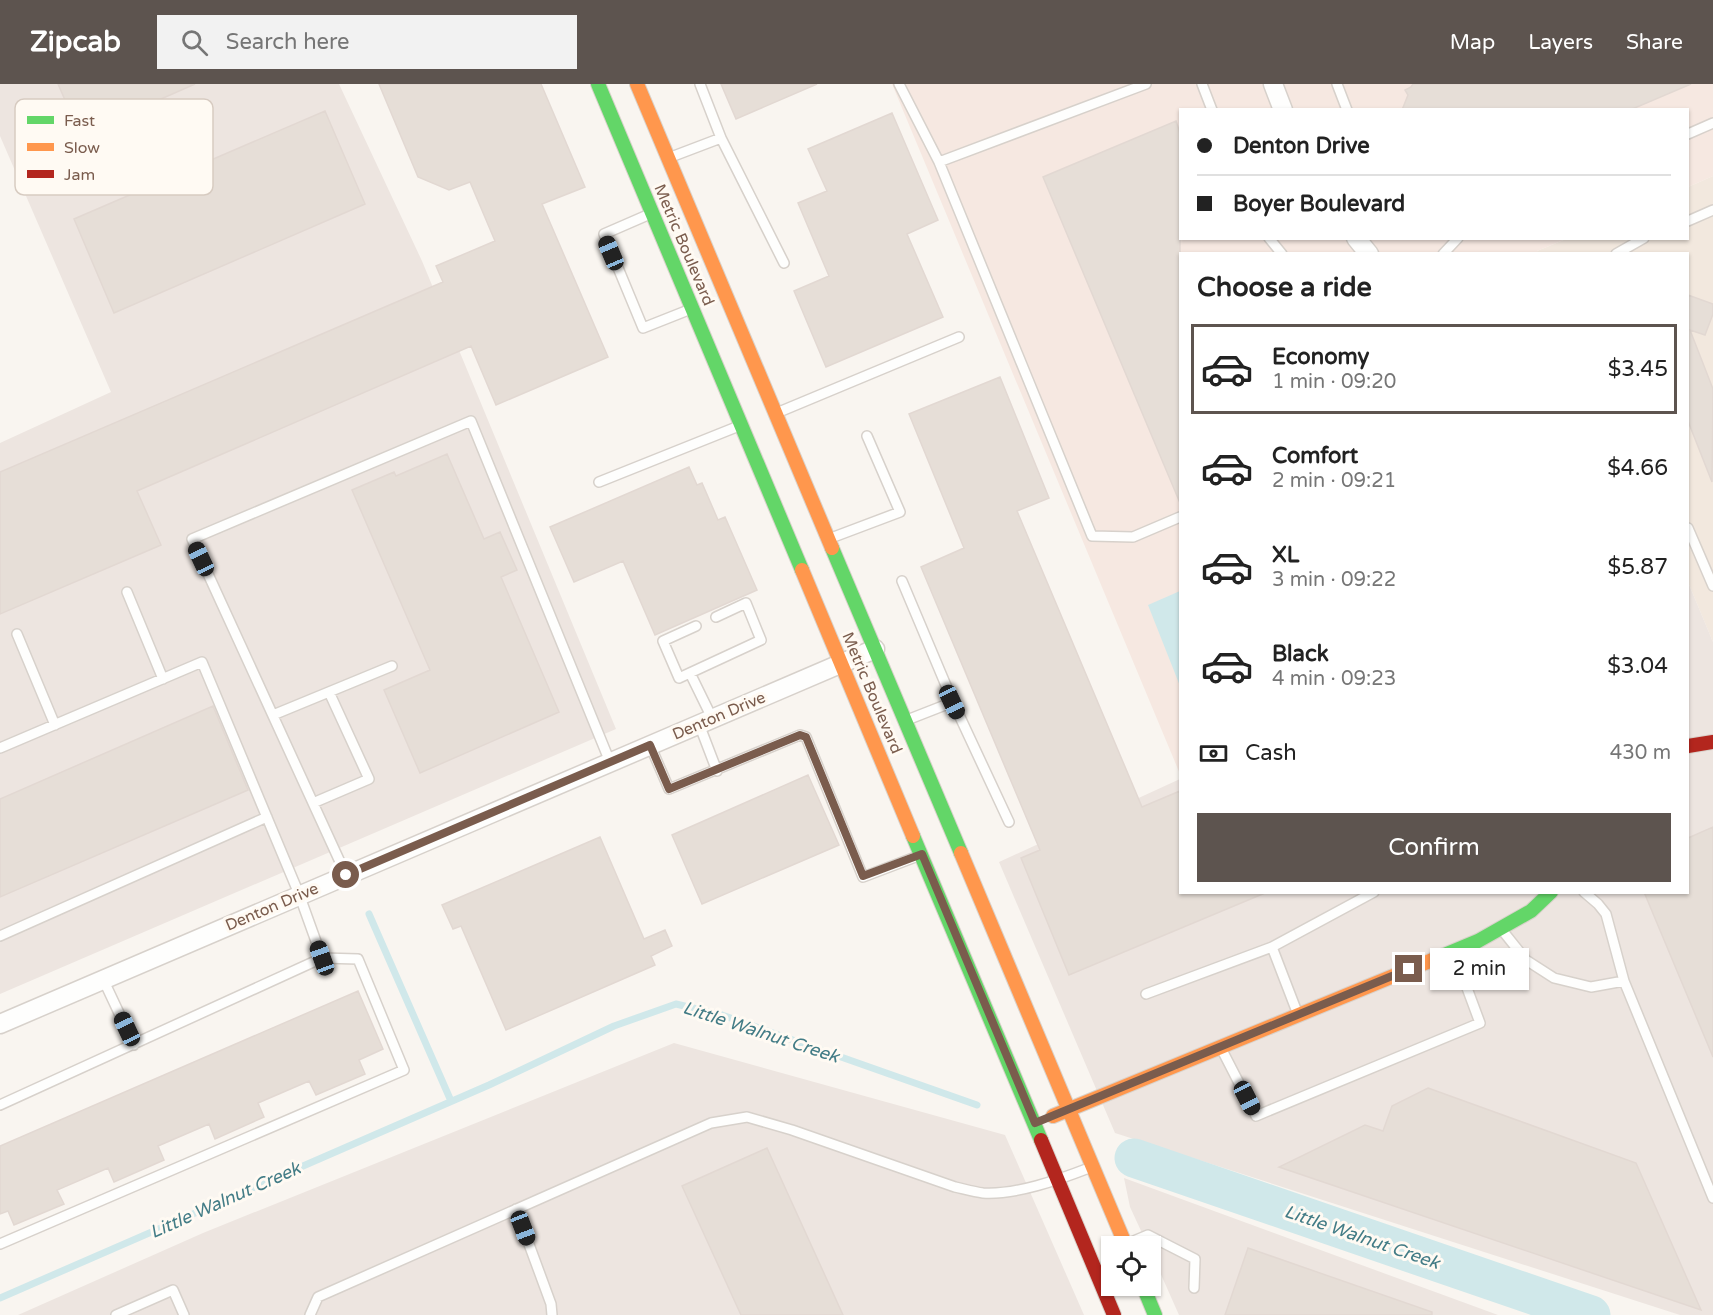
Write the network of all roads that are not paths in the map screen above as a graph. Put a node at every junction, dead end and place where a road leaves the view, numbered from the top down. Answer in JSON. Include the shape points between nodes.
{"nodes":[{"id":1,"x":598,"y":84,"type":"edge"},
{"id":2,"x":637,"y":84,"type":"edge"},
{"id":3,"x":700,"y":84,"type":"edge"},
{"id":4,"x":898,"y":84,"type":"edge"},
{"id":5,"x":1146,"y":84,"type":"edge"},
{"id":6,"x":1202,"y":84,"type":"edge"},
{"id":7,"x":1273,"y":84,"type":"edge"},
{"id":8,"x":1337,"y":84,"type":"edge"},
{"id":9,"x":1211,"y":108,"type":"edge"},
{"id":10,"x":1282,"y":108,"type":"edge"},
{"id":11,"x":1346,"y":108,"type":"edge"},
{"id":12,"x":1713,"y":123,"type":"edge"},
{"id":13,"x":1689,"y":134,"type":"edge"},
{"id":14,"x":721,"y":138,"type":"junction"},
{"id":15,"x":669,"y":158,"type":"junction"},
{"id":16,"x":939,"y":162,"type":"junction"},
{"id":17,"x":1713,"y":210,"type":"edge"},
{"id":18,"x":652,"y":213,"type":"junction"},
{"id":19,"x":1689,"y":220,"type":"edge"},
{"id":20,"x":1271,"y":240,"type":"edge"},
{"id":21,"x":1358,"y":240,"type":"edge"},
{"id":22,"x":1456,"y":240,"type":"edge"},
{"id":23,"x":1640,"y":240,"type":"edge"},
{"id":24,"x":1280,"y":252,"type":"edge"},
{"id":25,"x":1367,"y":252,"type":"edge"},
{"id":26,"x":1445,"y":252,"type":"edge"},
{"id":27,"x":1620,"y":252,"type":"edge"},
{"id":28,"x":784,"y":263,"type":"dead end"},
{"id":29,"x":693,"y":309,"type":"junction"},
{"id":30,"x":959,"y":337,"type":"dead end"},
{"id":31,"x":776,"y":413,"type":"junction"},
{"id":32,"x":741,"y":425,"type":"junction"},
{"id":33,"x":867,"y":436,"type":"dead end"},
{"id":34,"x":599,"y":482,"type":"dead end"},
{"id":35,"x":1179,"y":517,"type":"edge"},
{"id":36,"x":1689,"y":530,"type":"edge"},
{"id":37,"x":829,"y":539,"type":"junction"},
{"id":38,"x":902,"y":581,"type":"dead end"},
{"id":39,"x":1713,"y":586,"type":"edge"},
{"id":40,"x":127,"y":592,"type":"dead end"},
{"id":41,"x":716,"y":617,"type":"dead end"},
{"id":42,"x":696,"y":626,"type":"dead end"},
{"id":43,"x":16,"y":634,"type":"dead end"},
{"id":44,"x":875,"y":649,"type":"junction"},
{"id":45,"x":842,"y":663,"type":"junction"},
{"id":46,"x":392,"y":666,"type":"dead end"},
{"id":47,"x":690,"y":673,"type":"junction"},
{"id":48,"x":163,"y":679,"type":"junction"},
{"id":49,"x":329,"y":692,"type":"junction"},
{"id":50,"x":952,"y":702,"type":"junction"},
{"id":51,"x":273,"y":715,"type":"junction"},
{"id":52,"x":705,"y":721,"type":"junction"},
{"id":53,"x":905,"y":721,"type":"junction"},
{"id":54,"x":55,"y":724,"type":"junction"},
{"id":55,"x":1713,"y":742,"type":"edge"},
{"id":56,"x":650,"y":745,"type":"junction"},
{"id":57,"x":1689,"y":746,"type":"edge"},
{"id":58,"x":0,"y":748,"type":"edge"},
{"id":59,"x":610,"y":762,"type":"junction"},
{"id":60,"x":717,"y":771,"type":"junction"},
{"id":61,"x":313,"y":803,"type":"junction"},
{"id":62,"x":267,"y":817,"type":"junction"},
{"id":63,"x":1009,"y":822,"type":"dead end"},
{"id":64,"x":922,"y":854,"type":"junction"},
{"id":65,"x":346,"y":875,"type":"junction"},
{"id":66,"x":299,"y":894,"type":"junction"},
{"id":67,"x":1370,"y":894,"type":"edge"},
{"id":68,"x":1549,"y":894,"type":"edge"},
{"id":69,"x":1586,"y":894,"type":"edge"},
{"id":70,"x":1500,"y":928,"type":"junction"},
{"id":71,"x":0,"y":936,"type":"edge"},
{"id":72,"x":1272,"y":947,"type":"junction"},
{"id":73,"x":1453,"y":951,"type":"junction"},
{"id":74,"x":322,"y":958,"type":"junction"},
{"id":75,"x":103,"y":980,"type":"junction"},
{"id":76,"x":1624,"y":981,"type":"junction"},
{"id":77,"x":1146,"y":994,"type":"dead end"},
{"id":78,"x":1298,"y":1014,"type":"junction"},
{"id":79,"x":0,"y":1024,"type":"edge"},
{"id":80,"x":134,"y":1045,"type":"junction"},
{"id":81,"x":1220,"y":1047,"type":"junction"},
{"id":82,"x":0,"y":1105,"type":"edge"},
{"id":83,"x":1068,"y":1109,"type":"junction"},
{"id":84,"x":1035,"y":1123,"type":"junction"},
{"id":85,"x":1093,"y":1167,"type":"junction"},
{"id":86,"x":1058,"y":1180,"type":"junction"},
{"id":87,"x":1713,"y":1198,"type":"edge"},
{"id":88,"x":516,"y":1209,"type":"junction"},
{"id":89,"x":1122,"y":1236,"type":"edge"},
{"id":90,"x":1161,"y":1242,"type":"edge"},
{"id":91,"x":0,"y":1244,"type":"edge"},
{"id":92,"x":1194,"y":1288,"type":"dead end"},
{"id":93,"x":1147,"y":1296,"type":"edge"},
{"id":94,"x":116,"y":1315,"type":"edge"},
{"id":95,"x":184,"y":1315,"type":"edge"},
{"id":96,"x":310,"y":1315,"type":"edge"},
{"id":97,"x":552,"y":1315,"type":"edge"},
{"id":98,"x":1114,"y":1315,"type":"edge"},
{"id":99,"x":1155,"y":1315,"type":"edge"}],
"edges":[{"from":1,"to":18,"type":"main road","name":"Metric Boulevard"},
{"from":2,"to":15,"type":"main road","name":"Metric Boulevard"},
{"from":3,"to":14,"type":"lane"},
{"from":4,"to":16,"type":"lane"},
{"from":5,"to":16,"type":"lane"},
{"from":6,"to":9,"type":"lane"},
{"from":7,"to":10,"type":"street"},
{"from":8,"to":11,"type":"lane"},
{"from":12,"to":13,"type":"lane"},
{"from":14,"to":15,"type":"lane"},
{"from":14,"to":28,"type":"lane"},
{"from":15,"to":31,"type":"main road","name":"Metric Boulevard"},
{"from":16,"to":35,"type":"lane","via":[[1092,536],[1133,537]]},
{"from":17,"to":19,"type":"lane"},
{"from":18,"to":29,"type":"main road","name":"Metric Boulevard"},
{"from":18,"to":29,"type":"lane","via":[[603,234],[643,328]]},
{"from":20,"to":24,"type":"lane"},
{"from":21,"to":25,"type":"street"},
{"from":22,"to":26,"type":"lane"},
{"from":23,"to":27,"type":"lane"},
{"from":29,"to":32,"type":"main road","name":"Metric Boulevard"},
{"from":30,"to":31,"type":"lane"},
{"from":31,"to":37,"type":"main road","name":"Metric Boulevard"},
{"from":32,"to":34,"type":"lane"},
{"from":32,"to":45,"type":"main road","name":"Metric Boulevard"},
{"from":33,"to":37,"type":"lane","via":[[900,512]]},
{"from":36,"to":39,"type":"lane"},
{"from":37,"to":44,"type":"main road","name":"Metric Boulevard"},
{"from":38,"to":50,"type":"lane"},
{"from":40,"to":48,"type":"lane"},
{"from":41,"to":47,"type":"lane","via":[[746,603],[761,640]]},
{"from":42,"to":47,"type":"lane","via":[[663,641],[679,678]]},
{"from":43,"to":54,"type":"lane"},
{"from":44,"to":45,"type":"street","name":"Denton Drive"},
{"from":44,"to":53,"type":"main road","name":"Metric Boulevard"},
{"from":45,"to":52,"type":"street","name":"Denton Drive"},
{"from":45,"to":64,"type":"main road","name":"Metric Boulevard"},
{"from":46,"to":49,"type":"lane"},
{"from":47,"to":52,"type":"lane"},
{"from":48,"to":54,"type":"lane"},
{"from":48,"to":62,"type":"lane","via":[[202,662]]},
{"from":49,"to":51,"type":"lane"},
{"from":49,"to":61,"type":"lane","via":[[369,779]]},
{"from":50,"to":53,"type":"lane"},
{"from":50,"to":63,"type":"lane"},
{"from":51,"to":59,"type":"lane","via":[[192,539],[471,421]]},
{"from":51,"to":61,"type":"lane"},
{"from":52,"to":56,"type":"street","name":"Denton Drive"},
{"from":52,"to":60,"type":"lane"},
{"from":53,"to":83,"type":"main road","name":"Metric Boulevard"},
{"from":54,"to":58,"type":"lane"},
{"from":55,"to":57,"type":"main road"},
{"from":56,"to":59,"type":"street","name":"Denton Drive"},
{"from":56,"to":60,"type":"lane","via":[[669,789]]},
{"from":59,"to":65,"type":"street","name":"Denton Drive"},
{"from":60,"to":64,"type":"lane","via":[[804,736],[863,876]]},
{"from":61,"to":65,"type":"lane"},
{"from":62,"to":66,"type":"lane"},
{"from":62,"to":71,"type":"lane"},
{"from":64,"to":84,"type":"main road","name":"Metric Boulevard"},
{"from":65,"to":66,"type":"street","name":"Denton Drive"},
{"from":66,"to":74,"type":"lane"},
{"from":66,"to":75,"type":"street","name":"Denton Drive"},
{"from":67,"to":72,"type":"lane"},
{"from":68,"to":70,"type":"main road","via":[[1531,911]]},
{"from":69,"to":76,"type":"lane","via":[[1606,914]]},
{"from":70,"to":73,"type":"main road"},
{"from":70,"to":76,"type":"lane","via":[[1526,960],[1554,978],[1591,987]]},
{"from":72,"to":77,"type":"lane"},
{"from":72,"to":78,"type":"lane"},
{"from":73,"to":78,"type":"main road"},
{"from":73,"to":81,"type":"lane","via":[[1480,1023],[1266,1112],[1256,1116]]},
{"from":74,"to":80,"type":"lane"},
{"from":74,"to":91,"type":"lane","via":[[358,959],[404,1070]]},
{"from":75,"to":79,"type":"street","name":"Denton Drive"},
{"from":75,"to":80,"type":"lane"},
{"from":76,"to":87,"type":"lane"},
{"from":78,"to":81,"type":"main road"},
{"from":80,"to":82,"type":"lane"},
{"from":81,"to":83,"type":"main road"},
{"from":83,"to":84,"type":"main road"},
{"from":83,"to":85,"type":"main road","name":"Metric Boulevard"},
{"from":84,"to":86,"type":"main road","name":"Metric Boulevard"},
{"from":85,"to":86,"type":"lane"},
{"from":85,"to":89,"type":"main road","name":"Metric Boulevard"},
{"from":86,"to":88,"type":"lane","via":[[983,1193],[747,1118],[711,1123]]},
{"from":86,"to":98,"type":"main road","name":"Metric Boulevard"},
{"from":88,"to":96,"type":"lane","via":[[318,1297]]},
{"from":88,"to":97,"type":"lane"},
{"from":90,"to":92,"type":"lane","via":[[1195,1259]]},
{"from":93,"to":99,"type":"main road"},
{"from":94,"to":95,"type":"lane","via":[[173,1290]]}]}
